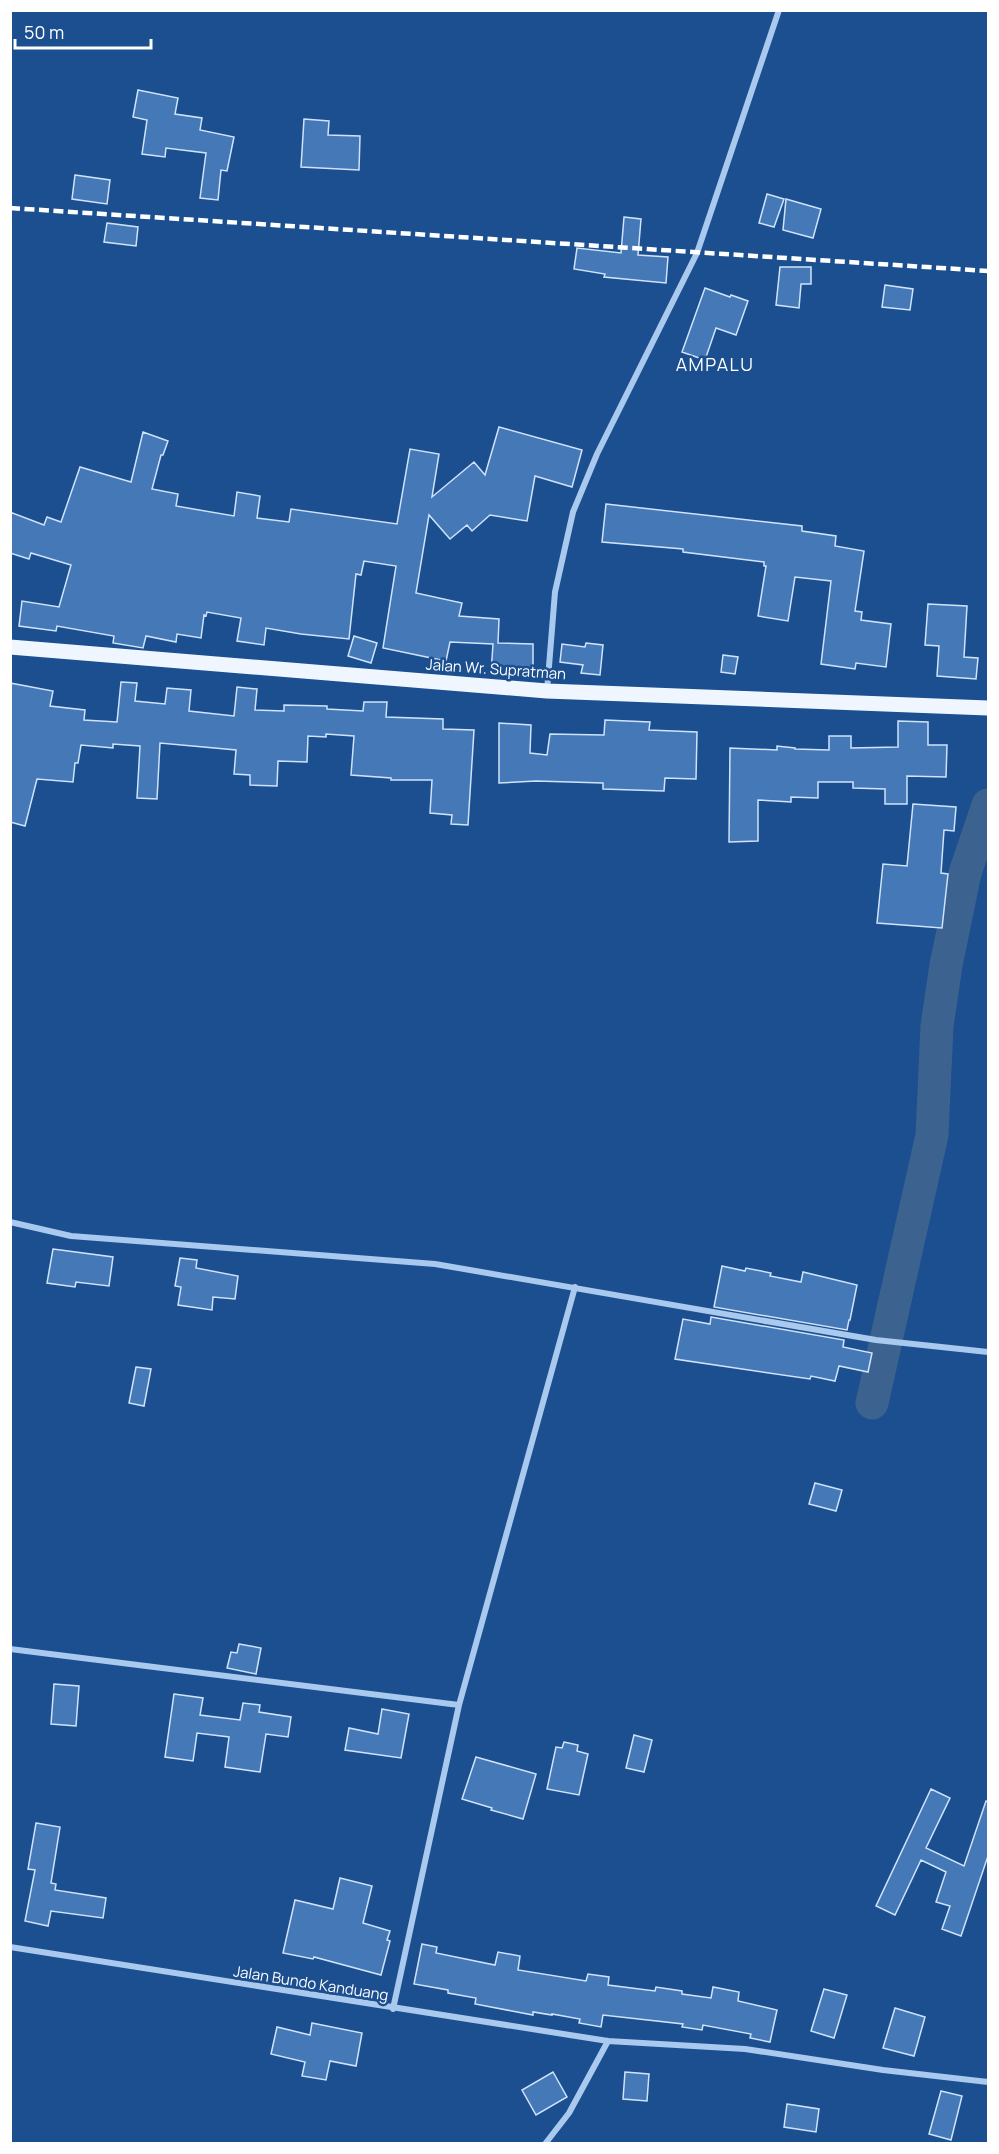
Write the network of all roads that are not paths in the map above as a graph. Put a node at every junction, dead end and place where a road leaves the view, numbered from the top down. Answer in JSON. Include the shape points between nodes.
{"nodes":[{"id":1,"x":779,"y":10,"type":"edge"},
{"id":2,"x":10,"y":647,"type":"edge"},
{"id":3,"x":547,"y":692,"type":"junction"},
{"id":4,"x":984,"y":708,"type":"edge"},
{"id":5,"x":10,"y":1222,"type":"edge"},
{"id":6,"x":575,"y":1287,"type":"junction"},
{"id":7,"x":988,"y":1352,"type":"edge"},
{"id":8,"x":10,"y":1649,"type":"edge"},
{"id":9,"x":459,"y":1706,"type":"junction"},
{"id":10,"x":10,"y":1947,"type":"edge"},
{"id":11,"x":393,"y":2009,"type":"junction"},
{"id":12,"x":608,"y":2041,"type":"junction"},
{"id":13,"x":988,"y":2082,"type":"edge"},
{"id":14,"x":545,"y":2144,"type":"edge"}],
"edges":[{"from":1,"to":3,"type":"street","via":[[697,253],[597,454],[573,512],[555,592]]},
{"from":2,"to":3,"type":"main road","name":"Jalan Wr. Supratman"},
{"from":3,"to":4,"type":"main road","name":"Jalan Wr. Supratman"},
{"from":5,"to":6,"type":"street","via":[[71,1236],[435,1264]]},
{"from":6,"to":7,"type":"street","via":[[876,1340]]},
{"from":6,"to":9,"type":"street"},
{"from":8,"to":9,"type":"street"},
{"from":9,"to":11,"type":"street"},
{"from":10,"to":11,"type":"street","name":"Jalan Bundo Kanduang"},
{"from":11,"to":12,"type":"street","name":"Jalan Bundo Kanduang"},
{"from":12,"to":13,"type":"street","name":"Jalan Bundo Kanduang","via":[[745,2049]]},
{"from":12,"to":14,"type":"street","via":[[569,2113]]}]}
